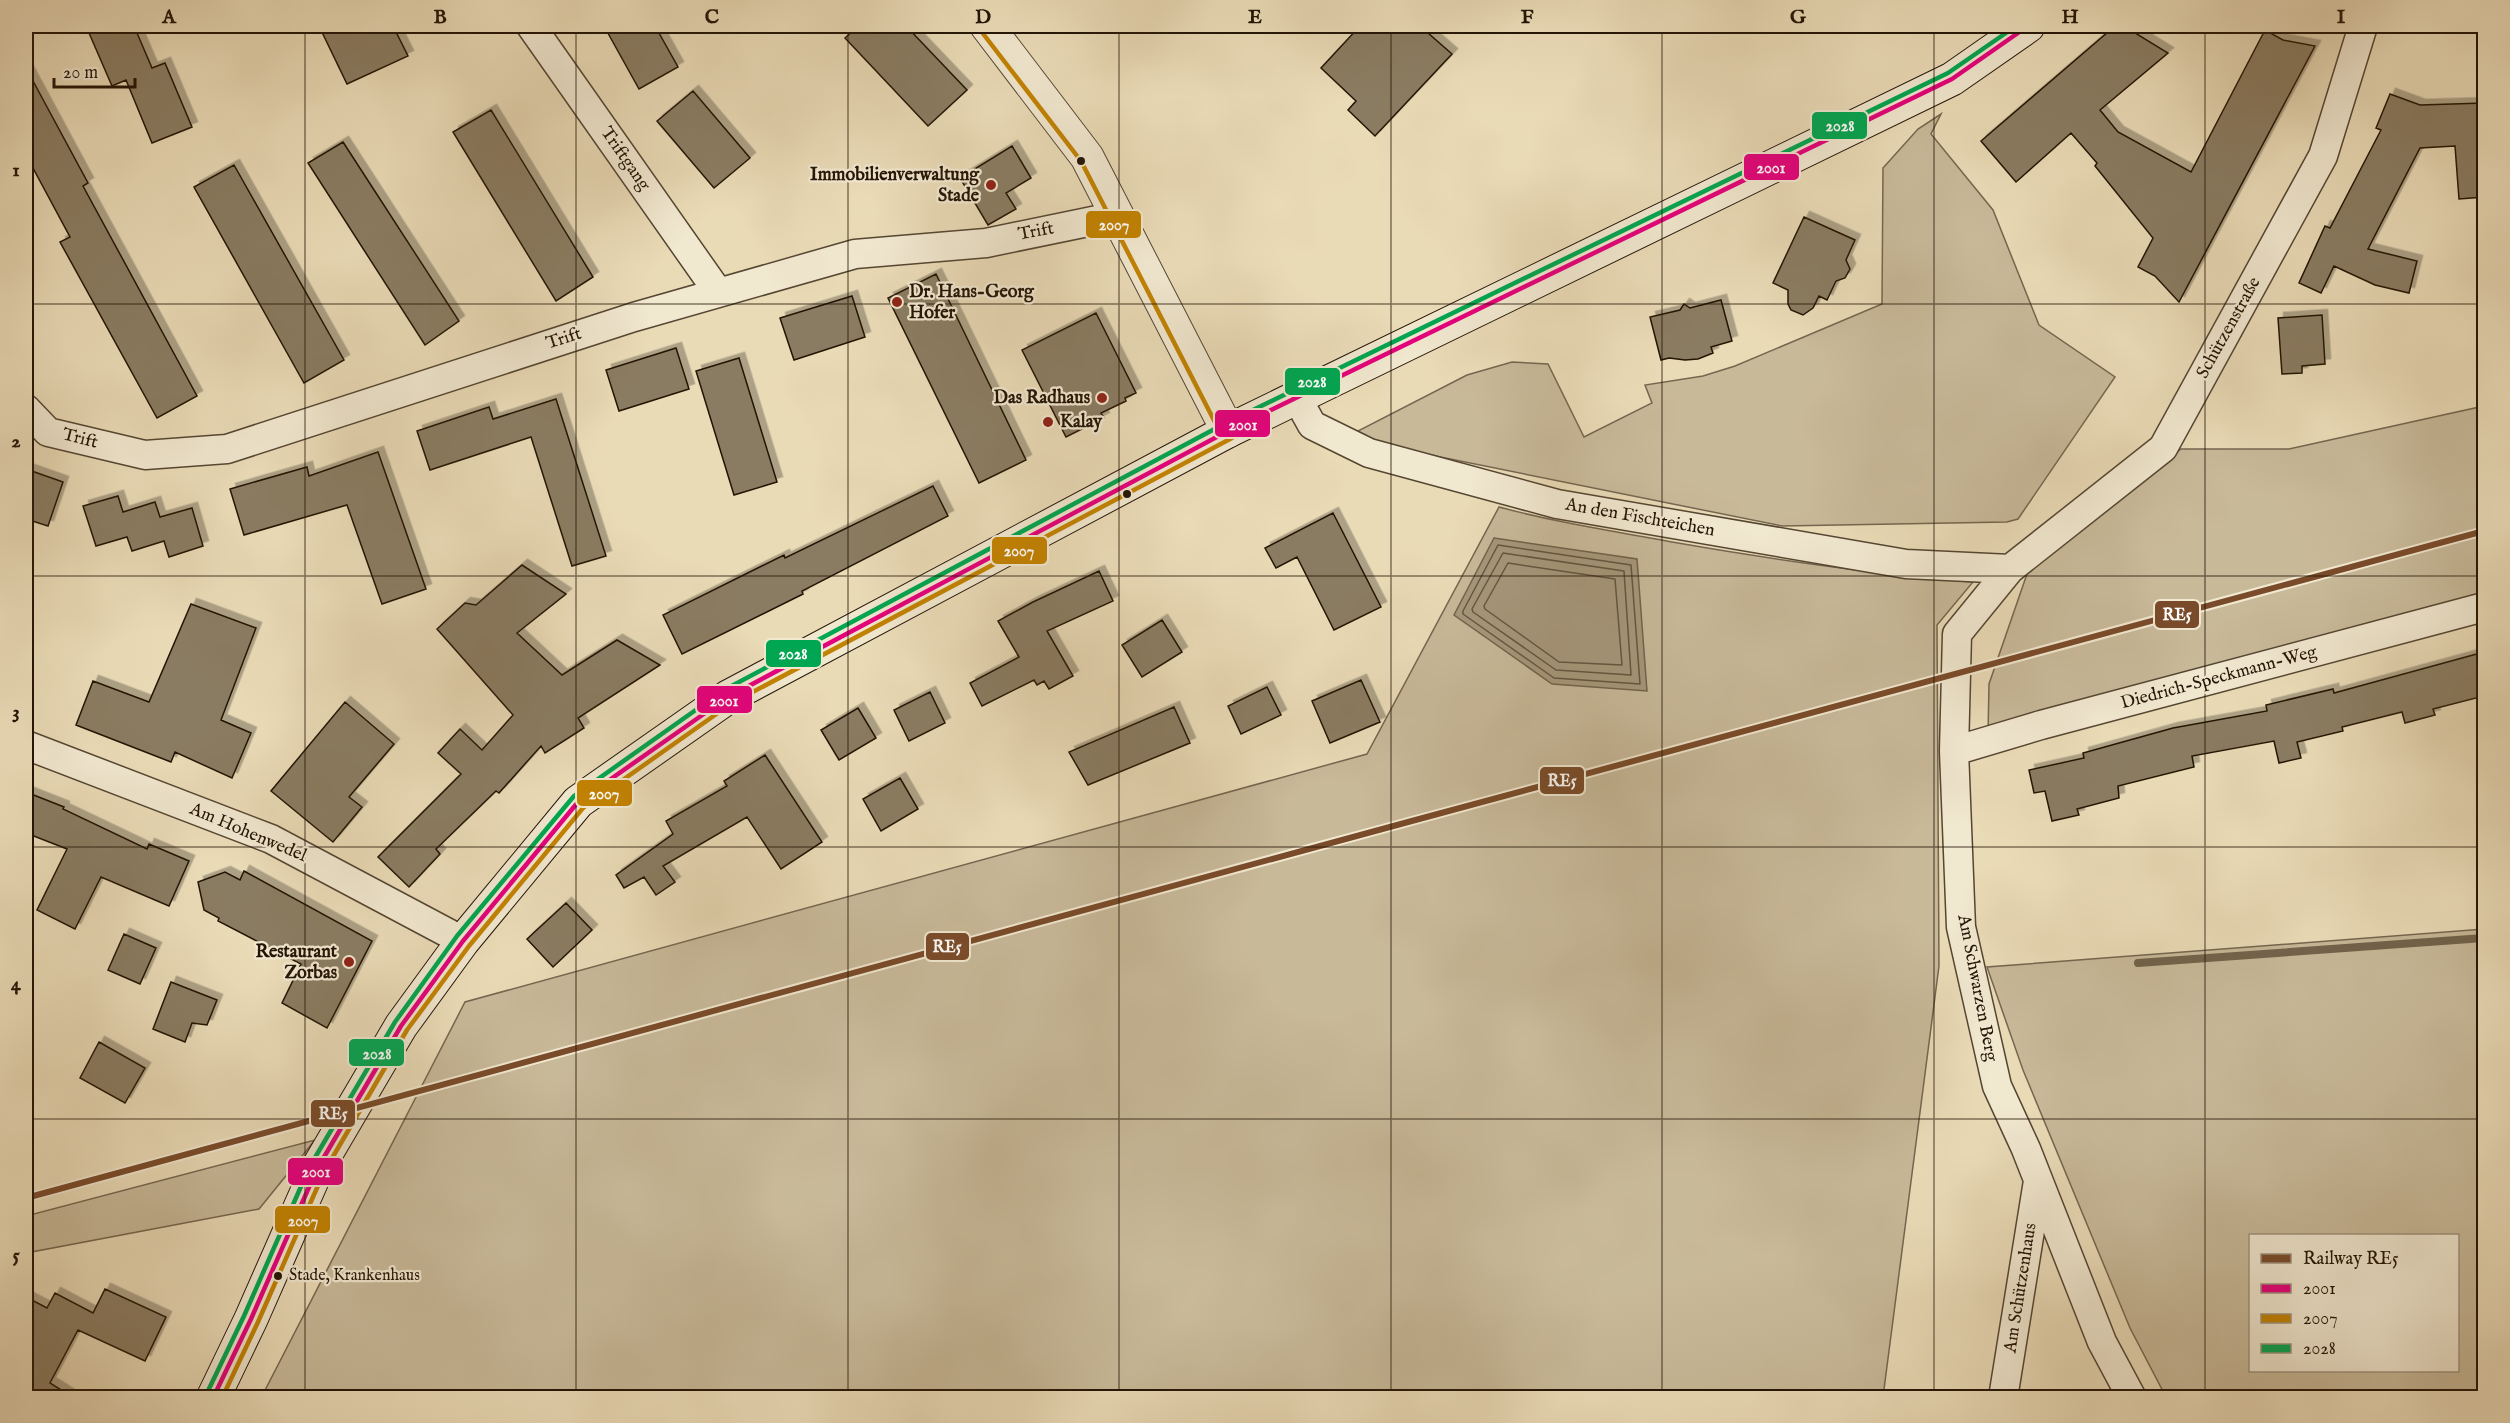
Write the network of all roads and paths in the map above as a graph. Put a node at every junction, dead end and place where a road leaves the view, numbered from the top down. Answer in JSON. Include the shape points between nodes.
{"nodes":[{"id":1,"x":531,"y":26,"type":"edge"},
{"id":2,"x":987,"y":26,"type":"edge"},
{"id":3,"x":2028,"y":26,"type":"edge"},
{"id":4,"x":2363,"y":26,"type":"edge"},
{"id":5,"x":1117,"y":216,"type":"junction"},
{"id":6,"x":718,"y":292,"type":"junction"},
{"id":7,"x":26,"y":409,"type":"edge"},
{"id":8,"x":1305,"y":412,"type":"junction"},
{"id":9,"x":1228,"y":431,"type":"junction"},
{"id":10,"x":2010,"y":569,"type":"junction"},
{"id":11,"x":2484,"y":607,"type":"edge"},
{"id":12,"x":26,"y":745,"type":"edge"},
{"id":13,"x":1954,"y":751,"type":"junction"},
{"id":14,"x":463,"y":940,"type":"junction"},
{"id":15,"x":2038,"y":1179,"type":"junction"},
{"id":16,"x":213,"y":1398,"type":"edge"},
{"id":17,"x":2003,"y":1398,"type":"edge"},
{"id":18,"x":2132,"y":1398,"type":"edge"}],
"edges":[{"from":1,"to":6,"type":"street","name":"Triftgang"},
{"from":2,"to":5,"type":"main road","via":[[1087,157]]},
{"from":3,"to":8,"type":"main road","via":[[1952,79]]},
{"from":4,"to":10,"type":"street","name":"Schützenstraße","via":[[2323,156],[2163,448]]},
{"from":5,"to":6,"type":"street","name":"Trift","via":[[986,243],[855,254]]},
{"from":5,"to":9,"type":"main road"},
{"from":6,"to":7,"type":"street","name":"Trift","via":[[227,449],[145,455],[48,432]]},
{"from":8,"to":9,"type":"main road"},
{"from":8,"to":10,"type":"street","name":"An den Fischteichen","via":[[1370,453],[1557,504],[1906,564]]},
{"from":9,"to":14,"type":"main road","via":[[728,697],[578,802]]},
{"from":10,"to":13,"type":"street","name":"Am Schwarzen Berg","via":[[1957,634]]},
{"from":11,"to":13,"type":"street","name":"Diedrich-Speckmann-Weg"},
{"from":12,"to":14,"type":"street","name":"Am Hohenwedel","via":[[271,839]]},
{"from":13,"to":15,"type":"street","name":"Am Schwarzen Berg","via":[[1961,927],[1997,1086]]},
{"from":14,"to":16,"type":"main road","via":[[401,1026],[317,1169]]},
{"from":15,"to":17,"type":"street","name":"Am Schützenhaus"},
{"from":15,"to":18,"type":"street","name":"Am Schwarzen Berg","via":[[2102,1342]]}]}
